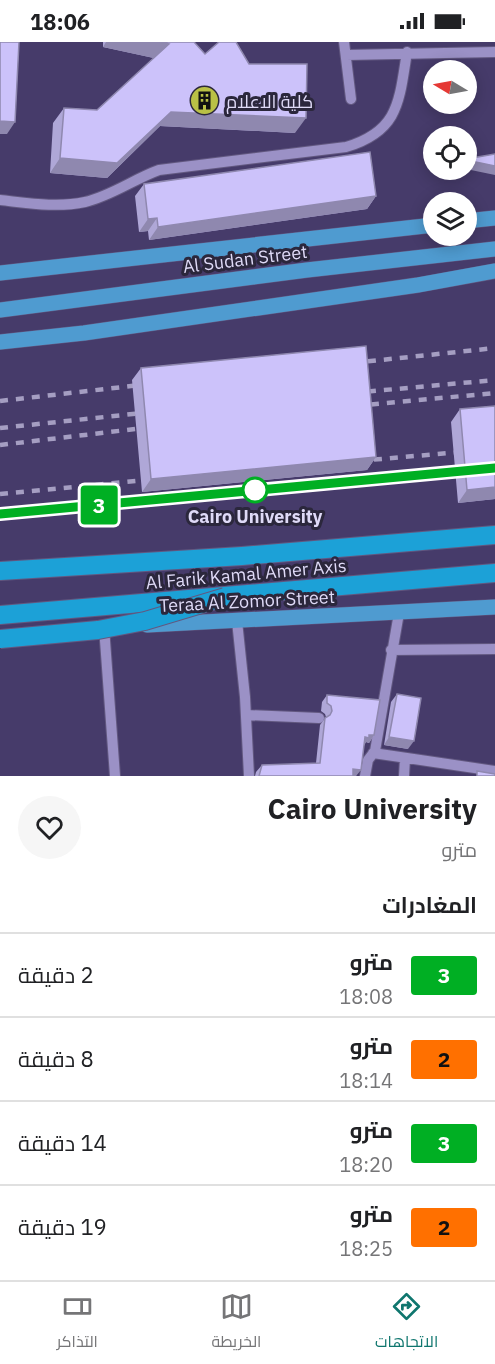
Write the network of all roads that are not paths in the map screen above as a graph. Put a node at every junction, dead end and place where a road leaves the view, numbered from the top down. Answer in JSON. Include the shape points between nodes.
{"nodes":[{"id":1,"x":344,"y":42,"type":"edge"},
{"id":2,"x":407,"y":52,"type":"junction"},
{"id":3,"x":495,"y":52,"type":"edge"},
{"id":4,"x":346,"y":55,"type":"junction"},
{"id":5,"x":351,"y":99,"type":"dead end"},
{"id":6,"x":0,"y":201,"type":"edge"},
{"id":7,"x":495,"y":218,"type":"edge"},
{"id":8,"x":477,"y":220,"type":"edge"},
{"id":9,"x":423,"y":226,"type":"edge"},
{"id":10,"x":495,"y":249,"type":"edge"},
{"id":11,"x":495,"y":271,"type":"edge"},
{"id":12,"x":0,"y":273,"type":"edge"},
{"id":13,"x":0,"y":310,"type":"edge"},
{"id":14,"x":0,"y":342,"type":"edge"},
{"id":15,"x":495,"y":535,"type":"edge"},
{"id":16,"x":0,"y":572,"type":"edge"},
{"id":17,"x":495,"y":573,"type":"edge"},
{"id":18,"x":225,"y":597,"type":"junction"},
{"id":19,"x":495,"y":607,"type":"edge"},
{"id":20,"x":399,"y":613,"type":"junction"},
{"id":21,"x":0,"y":615,"type":"edge"},
{"id":22,"x":237,"y":621,"type":"junction"},
{"id":23,"x":104,"y":627,"type":"junction"},
{"id":24,"x":0,"y":632,"type":"edge"},
{"id":25,"x":0,"y":639,"type":"edge"},
{"id":26,"x":495,"y":649,"type":"edge"},
{"id":27,"x":392,"y":650,"type":"junction"},
{"id":28,"x":246,"y":715,"type":"junction"},
{"id":29,"x":320,"y":718,"type":"dead end"},
{"id":30,"x":373,"y":753,"type":"junction"},
{"id":31,"x":405,"y":758,"type":"junction"},
{"id":32,"x":458,"y":771,"type":"edge"},
{"id":33,"x":495,"y":771,"type":"edge"},
{"id":34,"x":114,"y":776,"type":"edge"},
{"id":35,"x":249,"y":776,"type":"edge"},
{"id":36,"x":365,"y":776,"type":"edge"},
{"id":37,"x":404,"y":776,"type":"edge"}],
"edges":[{"from":1,"to":4,"type":"street"},
{"from":2,"to":3,"type":"street"},
{"from":2,"to":4,"type":"street"},
{"from":2,"to":6,"type":"street","via":[[392,117],[363,142],[159,170],[86,202],[63,205]]},
{"from":4,"to":5,"type":"street"},
{"from":7,"to":8,"type":"main road"},
{"from":9,"to":12,"type":"main road","name":"Al Sudan Street"},
{"from":10,"to":13,"type":"main road","name":"Al Sudan Street"},
{"from":11,"to":14,"type":"main road","via":[[84,333]]},
{"from":15,"to":16,"type":"highway","name":"Al Farik Kamal Amer Axis"},
{"from":17,"to":18,"type":"highway","name":"Al Farik Kamal Amer Axis"},
{"from":18,"to":21,"type":"highway","name":"Al Farik Kamal Amer Axis","bridge":true},
{"from":18,"to":25,"type":"highway","bridge":true,"via":[[145,621],[98,630]]},
{"from":19,"to":20,"type":"main road","name":"Teraa Al Zomor Street"},
{"from":20,"to":22,"type":"main road","name":"Teraa Al Zomor Street"},
{"from":20,"to":27,"type":"street"},
{"from":22,"to":23,"type":"main road","name":"Teraa Al Zomor Street"},
{"from":22,"to":28,"type":"street"},
{"from":23,"to":24,"type":"main road","name":"Teraa Al Zomor Street"},
{"from":23,"to":34,"type":"street"},
{"from":26,"to":27,"type":"street"},
{"from":27,"to":30,"type":"street"},
{"from":28,"to":29,"type":"street"},
{"from":28,"to":35,"type":"street"},
{"from":30,"to":31,"type":"street"},
{"from":30,"to":36,"type":"street"},
{"from":31,"to":32,"type":"street"},
{"from":31,"to":37,"type":"street"},
{"from":32,"to":33,"type":"street"}]}
